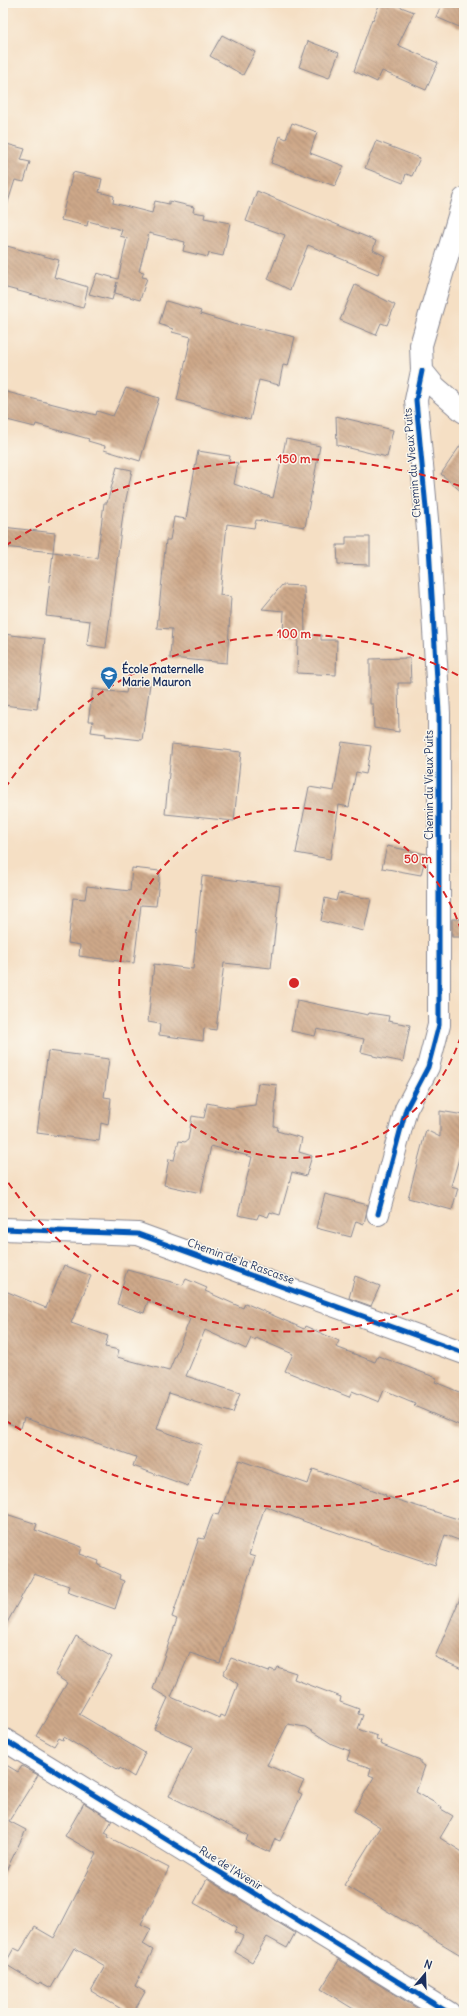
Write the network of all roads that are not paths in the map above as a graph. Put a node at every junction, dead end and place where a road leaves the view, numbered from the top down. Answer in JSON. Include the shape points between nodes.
{"nodes":[{"id":1,"x":464,"y":199,"type":"edge"},
{"id":2,"x":422,"y":371,"type":"junction"},
{"id":3,"x":464,"y":412,"type":"edge"},
{"id":4,"x":378,"y":1214,"type":"dead end"},
{"id":5,"x":3,"y":1229,"type":"edge"},
{"id":6,"x":464,"y":1353,"type":"edge"},
{"id":7,"x":3,"y":1739,"type":"edge"},
{"id":8,"x":449,"y":2013,"type":"edge"}],
"edges":[{"from":1,"to":2,"type":"street","name":"Chemin du Vieux Puits","via":[[421,346]]},
{"from":2,"to":3,"type":"street","via":[[435,388]]},
{"from":2,"to":4,"type":"street","name":"Chemin du Vieux Puits","via":[[416,400],[429,546],[439,713],[439,1025],[428,1067],[406,1109]]},
{"from":5,"to":6,"type":"street","name":"Chemin de la Rascasse","via":[[138,1234]]},
{"from":7,"to":8,"type":"street","name":"Rue de l'Avenir"}]}
